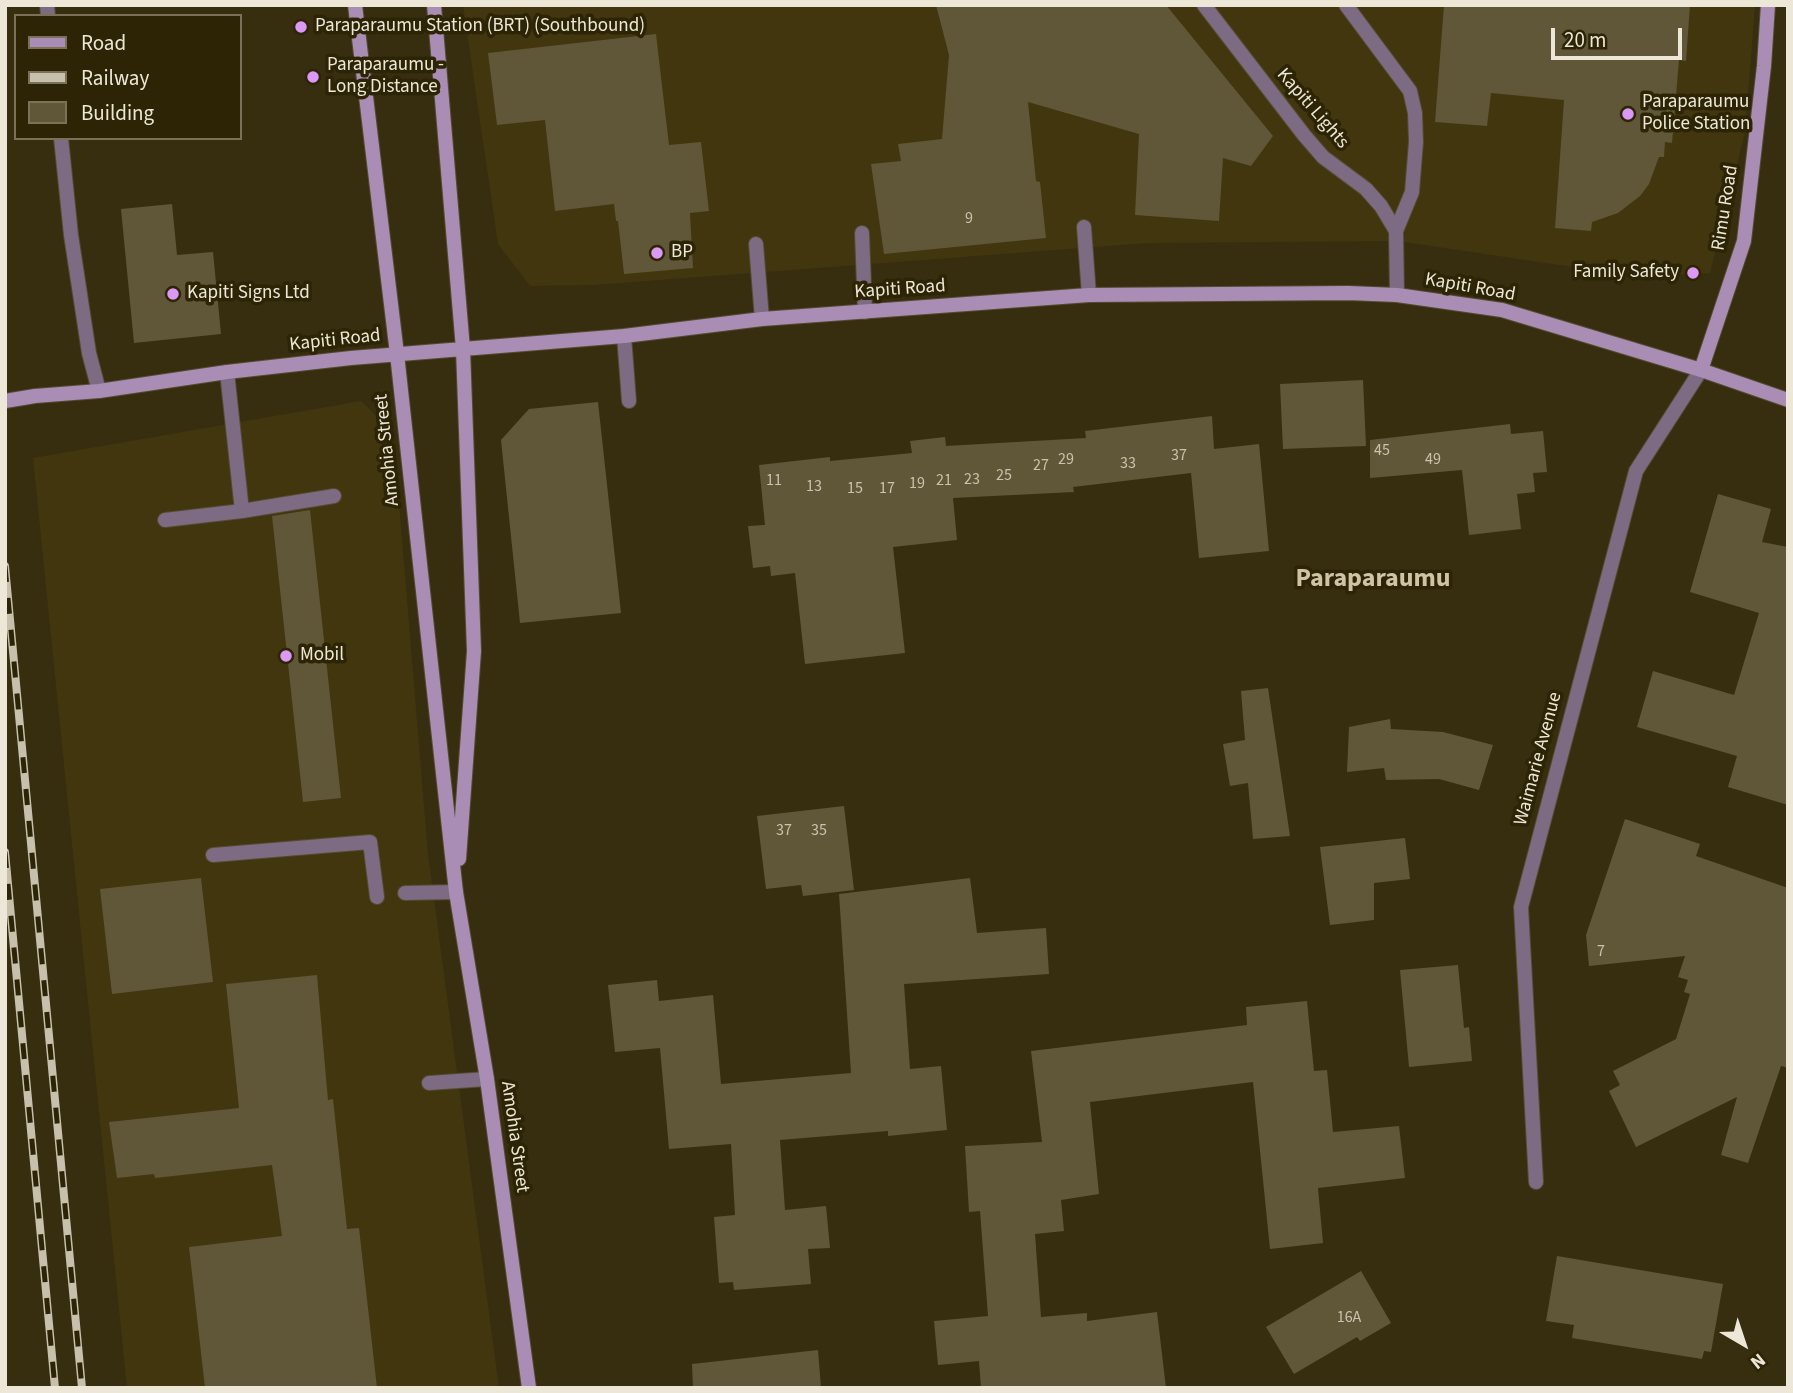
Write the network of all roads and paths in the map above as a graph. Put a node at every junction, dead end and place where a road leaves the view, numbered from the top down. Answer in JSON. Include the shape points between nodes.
{"nodes":[{"id":1,"x":355,"y":5,"type":"edge"},
{"id":2,"x":434,"y":5,"type":"edge"},
{"id":3,"x":1204,"y":5,"type":"edge"},
{"id":4,"x":1346,"y":5,"type":"edge"},
{"id":5,"x":1768,"y":5,"type":"edge"},
{"id":6,"x":61,"y":140,"type":"edge"},
{"id":7,"x":1084,"y":227,"type":"dead end"},
{"id":8,"x":1396,"y":232,"type":"junction"},
{"id":9,"x":862,"y":233,"type":"dead end"},
{"id":10,"x":756,"y":244,"type":"dead end"},
{"id":11,"x":1089,"y":295,"type":"junction"},
{"id":12,"x":1397,"y":296,"type":"junction"},
{"id":13,"x":865,"y":312,"type":"junction"},
{"id":14,"x":762,"y":319,"type":"junction"},
{"id":15,"x":624,"y":335,"type":"junction"},
{"id":16,"x":463,"y":349,"type":"junction"},
{"id":17,"x":397,"y":354,"type":"junction"},
{"id":18,"x":1701,"y":370,"type":"junction"},
{"id":19,"x":227,"y":372,"type":"junction"},
{"id":20,"x":99,"y":391,"type":"junction"},
{"id":21,"x":1788,"y":400,"type":"edge"},
{"id":22,"x":5,"y":401,"type":"edge"},
{"id":23,"x":629,"y":401,"type":"dead end"},
{"id":24,"x":334,"y":496,"type":"dead end"},
{"id":25,"x":242,"y":510,"type":"junction"},
{"id":26,"x":165,"y":520,"type":"dead end"},
{"id":27,"x":213,"y":855,"type":"dead end"},
{"id":28,"x":456,"y":891,"type":"junction"},
{"id":29,"x":405,"y":893,"type":"dead end"},
{"id":30,"x":377,"y":897,"type":"dead end"},
{"id":31,"x":487,"y":1079,"type":"junction"},
{"id":32,"x":429,"y":1083,"type":"dead end"},
{"id":33,"x":1536,"y":1182,"type":"dead end"},
{"id":34,"x":529,"y":1388,"type":"edge"}],
"edges":[{"from":1,"to":17,"type":"main road","name":"Amohia Street"},
{"from":2,"to":16,"type":"main road","name":"Amohia Street"},
{"from":3,"to":8,"type":"street","name":"Kapiti Lights","via":[[1304,135],[1323,157],[1366,189]]},
{"from":4,"to":8,"type":"street","via":[[1410,91],[1415,113],[1412,192]]},
{"from":5,"to":18,"type":"main road","name":"Rimu Road","via":[[1744,241]]},
{"from":6,"to":20,"type":"street","via":[[73,248]]},
{"from":7,"to":11,"type":"street"},
{"from":8,"to":12,"type":"street"},
{"from":9,"to":13,"type":"street"},
{"from":10,"to":14,"type":"street"},
{"from":11,"to":12,"type":"main road","name":"Kapiti Road"},
{"from":11,"to":13,"type":"main road","name":"Kapiti Road"},
{"from":12,"to":18,"type":"main road","name":"Kapiti Road","via":[[1502,310]]},
{"from":13,"to":14,"type":"main road","name":"Kapiti Road"},
{"from":14,"to":15,"type":"main road","name":"Kapiti Road"},
{"from":15,"to":16,"type":"main road","name":"Kapiti Road"},
{"from":15,"to":23,"type":"street"},
{"from":16,"to":17,"type":"main road","name":"Kapiti Road"},
{"from":16,"to":28,"type":"main road","name":"Amohia Street","via":[[474,651]]},
{"from":17,"to":19,"type":"main road","name":"Kapiti Road"},
{"from":17,"to":28,"type":"main road","name":"Amohia Street"},
{"from":18,"to":21,"type":"main road","name":"Kapiti Road"},
{"from":18,"to":33,"type":"street","name":"Waimarie Avenue","via":[[1636,471],[1521,907]]},
{"from":19,"to":20,"type":"main road","name":"Kapiti Road"},
{"from":19,"to":25,"type":"street"},
{"from":20,"to":22,"type":"main road","name":"Kapiti Road"},
{"from":24,"to":25,"type":"street"},
{"from":25,"to":26,"type":"street"},
{"from":27,"to":30,"type":"street","via":[[370,842]]},
{"from":28,"to":29,"type":"street"},
{"from":28,"to":31,"type":"main road","name":"Amohia Street"},
{"from":31,"to":32,"type":"street"},
{"from":31,"to":34,"type":"main road","name":"Amohia Street"}]}
